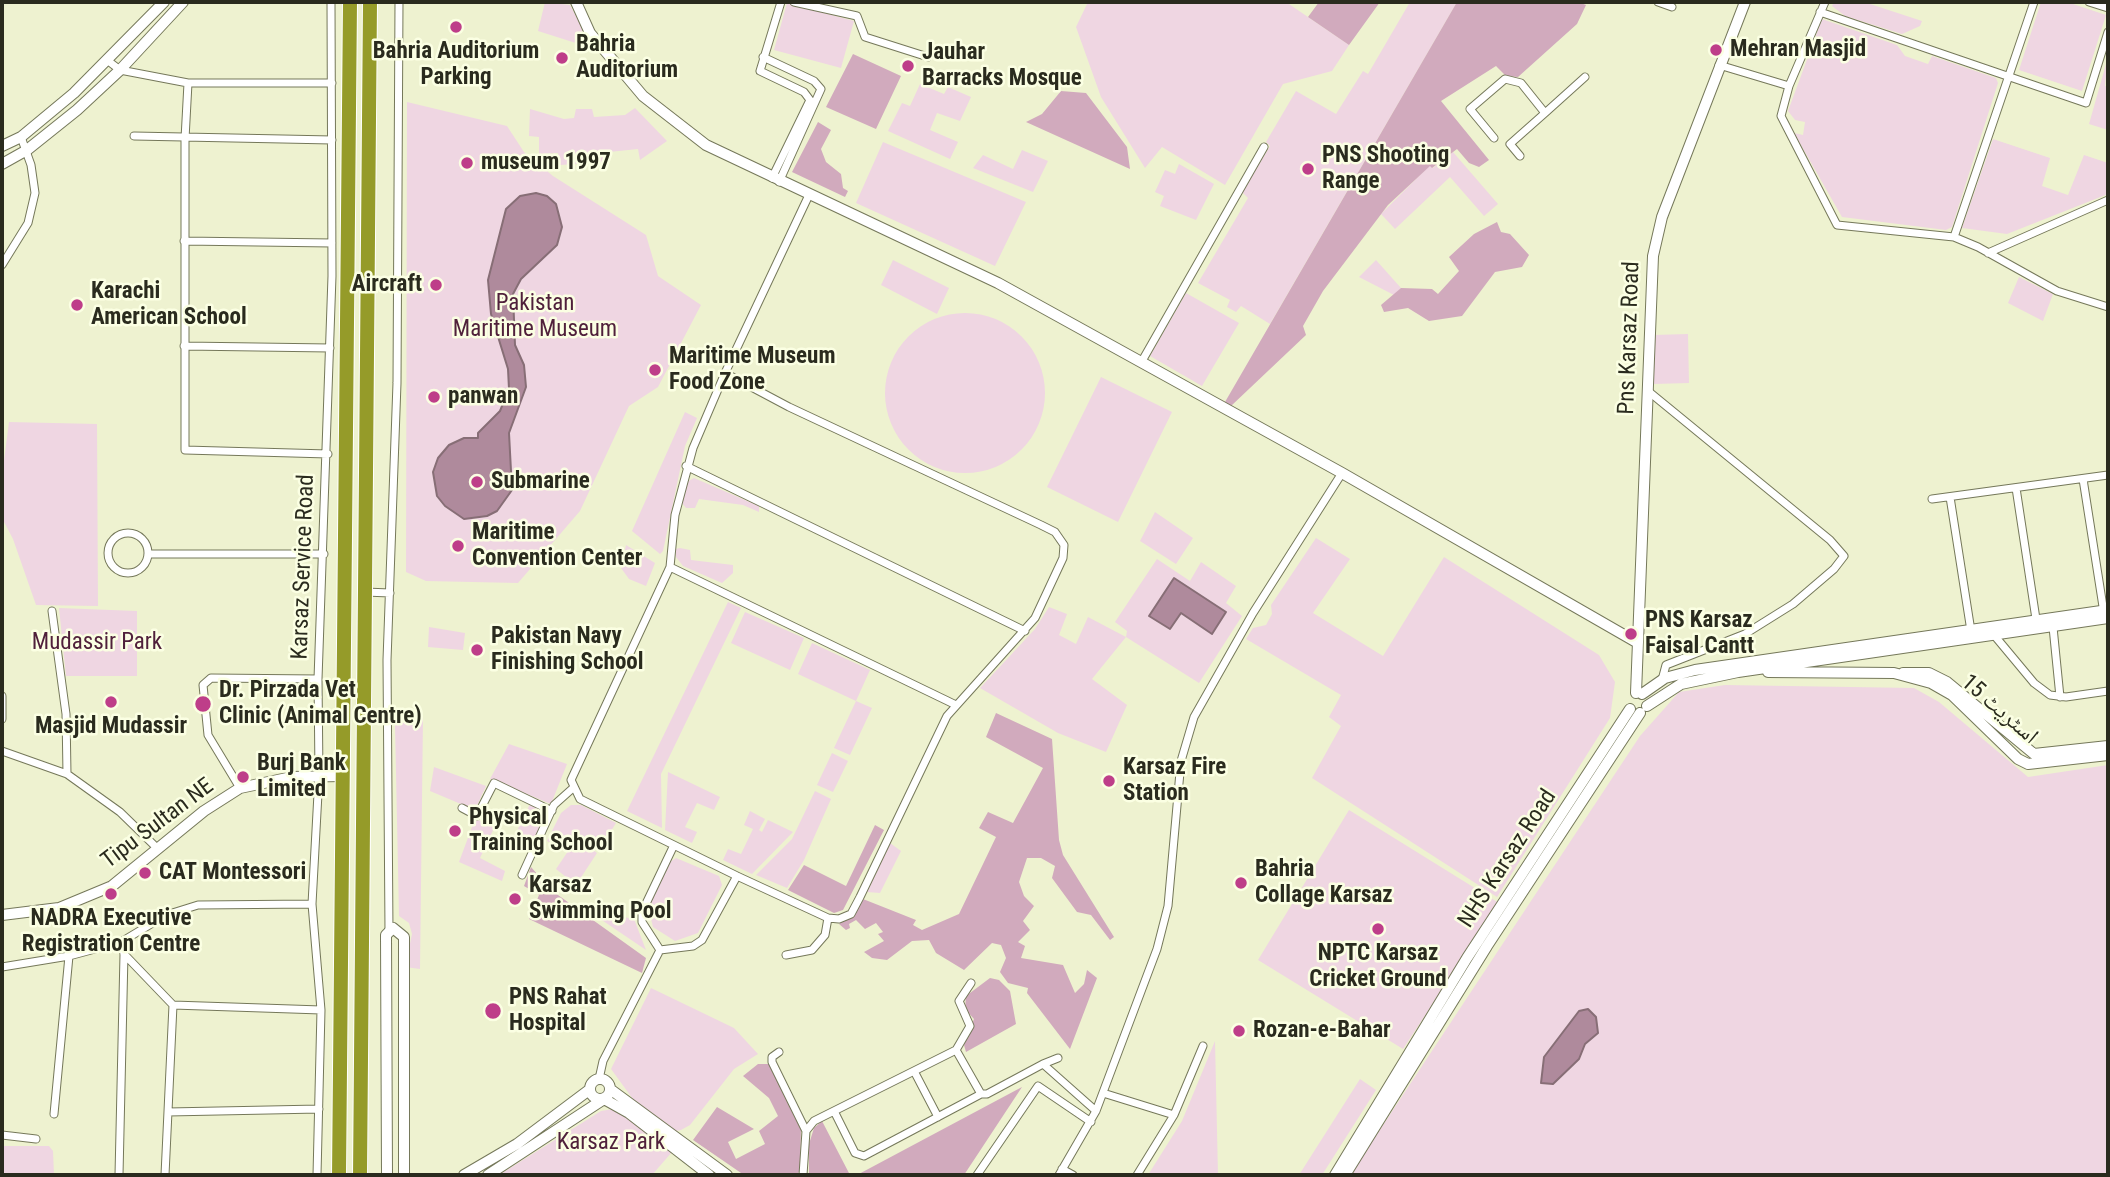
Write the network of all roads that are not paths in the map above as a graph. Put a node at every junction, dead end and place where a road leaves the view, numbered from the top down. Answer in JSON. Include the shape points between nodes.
{"nodes":[{"id":1,"x":164,"y":2,"type":"edge"},
{"id":2,"x":183,"y":2,"type":"edge"},
{"id":3,"x":331,"y":2,"type":"edge"},
{"id":4,"x":350,"y":2,"type":"edge"},
{"id":5,"x":370,"y":2,"type":"edge"},
{"id":6,"x":399,"y":2,"type":"edge"},
{"id":7,"x":576,"y":2,"type":"edge"},
{"id":8,"x":781,"y":2,"type":"edge"},
{"id":9,"x":794,"y":2,"type":"edge"},
{"id":10,"x":1657,"y":2,"type":"edge"},
{"id":11,"x":1745,"y":2,"type":"edge"},
{"id":12,"x":1825,"y":2,"type":"edge"},
{"id":13,"x":2034,"y":2,"type":"edge"},
{"id":14,"x":2089,"y":2,"type":"edge"},
{"id":15,"x":1672,"y":7,"type":"dead end"},
{"id":16,"x":2108,"y":8,"type":"edge"},
{"id":17,"x":1820,"y":12,"type":"junction"},
{"id":18,"x":2108,"y":32,"type":"edge"},
{"id":19,"x":762,"y":57,"type":"junction"},
{"id":20,"x":928,"y":57,"type":"dead end"},
{"id":21,"x":107,"y":60,"type":"junction"},
{"id":22,"x":1718,"y":64,"type":"junction"},
{"id":23,"x":120,"y":70,"type":"junction"},
{"id":24,"x":2009,"y":76,"type":"junction"},
{"id":25,"x":1585,"y":77,"type":"dead end"},
{"id":26,"x":188,"y":83,"type":"junction"},
{"id":27,"x":331,"y":83,"type":"junction"},
{"id":28,"x":1789,"y":86,"type":"junction"},
{"id":29,"x":1545,"y":113,"type":"junction"},
{"id":30,"x":134,"y":136,"type":"dead end"},
{"id":31,"x":21,"y":137,"type":"junction"},
{"id":32,"x":1493,"y":138,"type":"dead end"},
{"id":33,"x":185,"y":139,"type":"junction"},
{"id":34,"x":332,"y":140,"type":"junction"},
{"id":35,"x":2,"y":146,"type":"edge"},
{"id":36,"x":1264,"y":147,"type":"dead end"},
{"id":37,"x":27,"y":150,"type":"junction"},
{"id":38,"x":1520,"y":156,"type":"dead end"},
{"id":39,"x":2,"y":163,"type":"edge"},
{"id":40,"x":776,"y":180,"type":"junction"},
{"id":41,"x":809,"y":195,"type":"junction"},
{"id":42,"x":2108,"y":200,"type":"edge"},
{"id":43,"x":1954,"y":237,"type":"junction"},
{"id":44,"x":184,"y":241,"type":"junction"},
{"id":45,"x":332,"y":243,"type":"junction"},
{"id":46,"x":1988,"y":253,"type":"junction"},
{"id":47,"x":3,"y":262,"type":"edge"},
{"id":48,"x":2108,"y":307,"type":"edge"},
{"id":49,"x":184,"y":345,"type":"junction"},
{"id":50,"x":330,"y":348,"type":"junction"},
{"id":51,"x":1142,"y":361,"type":"junction"},
{"id":52,"x":725,"y":373,"type":"junction"},
{"id":53,"x":1648,"y":391,"type":"junction"},
{"id":54,"x":328,"y":454,"type":"junction"},
{"id":55,"x":686,"y":466,"type":"junction"},
{"id":56,"x":1342,"y":473,"type":"junction"},
{"id":57,"x":2108,"y":475,"type":"edge"},
{"id":58,"x":2083,"y":479,"type":"junction"},
{"id":59,"x":2016,"y":488,"type":"junction"},
{"id":60,"x":1950,"y":497,"type":"junction"},
{"id":61,"x":1932,"y":499,"type":"dead end"},
{"id":62,"x":148,"y":554,"type":"junction"},
{"id":63,"x":324,"y":554,"type":"junction"},
{"id":64,"x":670,"y":567,"type":"junction"},
{"id":65,"x":365,"y":592,"type":"junction"},
{"id":66,"x":390,"y":593,"type":"junction"},
{"id":67,"x":52,"y":611,"type":"dead end"},
{"id":68,"x":2106,"y":614,"type":"edge"},
{"id":69,"x":2044,"y":623,"type":"junction"},
{"id":70,"x":1026,"y":631,"type":"junction"},
{"id":71,"x":1971,"y":633,"type":"junction"},
{"id":72,"x":1994,"y":635,"type":"junction"},
{"id":73,"x":1638,"y":643,"type":"junction"},
{"id":74,"x":1821,"y":655,"type":"junction"},
{"id":75,"x":1738,"y":672,"type":"junction"},
{"id":76,"x":1894,"y":673,"type":"junction"},
{"id":77,"x":318,"y":679,"type":"junction"},
{"id":78,"x":1662,"y":680,"type":"junction"},
{"id":79,"x":2108,"y":691,"type":"edge"},
{"id":80,"x":1639,"y":693,"type":"junction"},
{"id":81,"x":2,"y":696,"type":"edge"},
{"id":82,"x":2060,"y":697,"type":"junction"},
{"id":83,"x":956,"y":705,"type":"junction"},
{"id":84,"x":2,"y":706,"type":"edge"},
{"id":85,"x":1639,"y":709,"type":"junction"},
{"id":86,"x":2,"y":719,"type":"edge"},
{"id":87,"x":2108,"y":746,"type":"edge"},
{"id":88,"x":2,"y":751,"type":"edge"},
{"id":89,"x":2108,"y":755,"type":"edge"},
{"id":90,"x":67,"y":774,"type":"junction"},
{"id":91,"x":319,"y":775,"type":"junction"},
{"id":92,"x":341,"y":776,"type":"junction"},
{"id":93,"x":240,"y":788,"type":"junction"},
{"id":94,"x":573,"y":788,"type":"junction"},
{"id":95,"x":462,"y":808,"type":"dead end"},
{"id":96,"x":552,"y":811,"type":"junction"},
{"id":97,"x":674,"y":845,"type":"junction"},
{"id":98,"x":158,"y":849,"type":"junction"},
{"id":99,"x":522,"y":875,"type":"dead end"},
{"id":100,"x":737,"y":876,"type":"junction"},
{"id":101,"x":312,"y":904,"type":"junction"},
{"id":102,"x":2,"y":915,"type":"edge"},
{"id":103,"x":828,"y":918,"type":"junction"},
{"id":104,"x":389,"y":930,"type":"junction"},
{"id":105,"x":121,"y":942,"type":"junction"},
{"id":106,"x":660,"y":950,"type":"junction"},
{"id":107,"x":124,"y":954,"type":"junction"},
{"id":108,"x":786,"y":955,"type":"dead end"},
{"id":109,"x":69,"y":956,"type":"junction"},
{"id":110,"x":2,"y":967,"type":"edge"},
{"id":111,"x":971,"y":983,"type":"dead end"},
{"id":112,"x":173,"y":1004,"type":"junction"},
{"id":113,"x":321,"y":1010,"type":"junction"},
{"id":114,"x":1203,"y":1046,"type":"dead end"},
{"id":115,"x":956,"y":1050,"type":"junction"},
{"id":116,"x":779,"y":1052,"type":"dead end"},
{"id":117,"x":1058,"y":1058,"type":"dead end"},
{"id":118,"x":1043,"y":1064,"type":"junction"},
{"id":119,"x":914,"y":1072,"type":"junction"},
{"id":120,"x":599,"y":1079,"type":"junction"},
{"id":121,"x":589,"y":1090,"type":"junction"},
{"id":122,"x":1103,"y":1093,"type":"junction"},
{"id":123,"x":607,"y":1094,"type":"junction"},
{"id":124,"x":981,"y":1094,"type":"junction"},
{"id":125,"x":318,"y":1110,"type":"junction"},
{"id":126,"x":834,"y":1111,"type":"junction"},
{"id":127,"x":1096,"y":1111,"type":"junction"},
{"id":128,"x":167,"y":1112,"type":"junction"},
{"id":129,"x":54,"y":1114,"type":"dead end"},
{"id":130,"x":1174,"y":1115,"type":"junction"},
{"id":131,"x":557,"y":1116,"type":"junction"},
{"id":132,"x":938,"y":1117,"type":"junction"},
{"id":133,"x":1091,"y":1122,"type":"junction"},
{"id":134,"x":565,"y":1126,"type":"junction"},
{"id":135,"x":806,"y":1131,"type":"junction"},
{"id":136,"x":2,"y":1135,"type":"edge"},
{"id":137,"x":36,"y":1139,"type":"dead end"},
{"id":138,"x":1060,"y":1172,"type":"edge"},
{"id":139,"x":469,"y":1174,"type":"edge"},
{"id":140,"x":118,"y":1175,"type":"edge"},
{"id":141,"x":166,"y":1175,"type":"edge"},
{"id":142,"x":317,"y":1175,"type":"edge"},
{"id":143,"x":339,"y":1175,"type":"edge"},
{"id":144,"x":360,"y":1175,"type":"edge"},
{"id":145,"x":387,"y":1175,"type":"edge"},
{"id":146,"x":404,"y":1175,"type":"edge"},
{"id":147,"x":488,"y":1175,"type":"edge"},
{"id":148,"x":709,"y":1175,"type":"edge"},
{"id":149,"x":727,"y":1175,"type":"edge"},
{"id":150,"x":803,"y":1175,"type":"edge"},
{"id":151,"x":976,"y":1175,"type":"edge"},
{"id":152,"x":1073,"y":1175,"type":"edge"},
{"id":153,"x":1137,"y":1175,"type":"edge"},
{"id":154,"x":1335,"y":1175,"type":"edge"},
{"id":155,"x":1345,"y":1175,"type":"edge"}],
"edges":[{"from":1,"to":21,"type":"street"},
{"from":2,"to":23,"type":"street"},
{"from":3,"to":27,"type":"street","name":"Karsaz Service Road"},
{"from":4,"to":92,"type":"highway"},
{"from":5,"to":65,"type":"highway"},
{"from":6,"to":66,"type":"street","via":[[397,383]]},
{"from":7,"to":40,"type":"street","via":[[590,33],[643,96],[699,141]]},
{"from":8,"to":19,"type":"street"},
{"from":9,"to":20,"type":"street","via":[[857,16],[865,37]]},
{"from":10,"to":15,"type":"street"},
{"from":11,"to":22,"type":"street","name":"Pns Karsaz Road"},
{"from":12,"to":17,"type":"street"},
{"from":13,"to":24,"type":"street"},
{"from":14,"to":16,"type":"street"},
{"from":17,"to":24,"type":"street"},
{"from":17,"to":28,"type":"street"},
{"from":18,"to":24,"type":"street","via":[[2086,103]]},
{"from":19,"to":40,"type":"street","via":[[760,71],[810,97]]},
{"from":19,"to":40,"type":"street","via":[[814,81],[821,89]]},
{"from":21,"to":23,"type":"street"},
{"from":21,"to":31,"type":"street"},
{"from":22,"to":28,"type":"street"},
{"from":22,"to":53,"type":"street","name":"Pns Karsaz Road","via":[[1658,230]]},
{"from":23,"to":26,"type":"street"},
{"from":23,"to":37,"type":"street"},
{"from":24,"to":43,"type":"street"},
{"from":25,"to":29,"type":"street"},
{"from":26,"to":27,"type":"street"},
{"from":26,"to":33,"type":"street"},
{"from":27,"to":34,"type":"street","name":"Karsaz Service Road"},
{"from":28,"to":43,"type":"street","via":[[1780,116],[1837,225]]},
{"from":29,"to":32,"type":"street","via":[[1521,83],[1505,79],[1470,110]]},
{"from":29,"to":38,"type":"street","via":[[1510,144]]},
{"from":30,"to":33,"type":"street"},
{"from":31,"to":35,"type":"street"},
{"from":31,"to":37,"type":"street"},
{"from":33,"to":34,"type":"street"},
{"from":33,"to":44,"type":"street"},
{"from":34,"to":45,"type":"street","name":"Karsaz Service Road"},
{"from":36,"to":51,"type":"street"},
{"from":37,"to":39,"type":"street"},
{"from":37,"to":47,"type":"street","via":[[35,193],[28,223]]},
{"from":40,"to":41,"type":"street"},
{"from":41,"to":51,"type":"street","via":[[998,283]]},
{"from":41,"to":52,"type":"street"},
{"from":42,"to":46,"type":"street"},
{"from":43,"to":46,"type":"street"},
{"from":44,"to":45,"type":"street"},
{"from":44,"to":49,"type":"street"},
{"from":45,"to":50,"type":"street","name":"Karsaz Service Road"},
{"from":46,"to":48,"type":"street","via":[[2057,291]]},
{"from":49,"to":50,"type":"street"},
{"from":49,"to":54,"type":"street","via":[[185,450]]},
{"from":50,"to":54,"type":"street","name":"Karsaz Service Road"},
{"from":51,"to":56,"type":"street"},
{"from":52,"to":55,"type":"street"},
{"from":52,"to":70,"type":"street","via":[[1055,532],[1064,545],[1063,558]]},
{"from":53,"to":73,"type":"street","name":"Pns Karsaz Road"},
{"from":53,"to":78,"type":"street","via":[[1844,556],[1793,604],[1745,634],[1666,665]]},
{"from":54,"to":63,"type":"street","name":"Karsaz Service Road"},
{"from":55,"to":64,"type":"street"},
{"from":55,"to":70,"type":"street"},
{"from":56,"to":73,"type":"street"},
{"from":56,"to":122,"type":"street","via":[[1194,717],[1181,761],[1168,906],[1157,949]]},
{"from":57,"to":58,"type":"street"},
{"from":58,"to":59,"type":"street"},
{"from":58,"to":68,"type":"street"},
{"from":59,"to":60,"type":"street"},
{"from":59,"to":69,"type":"street"},
{"from":60,"to":61,"type":"street"},
{"from":60,"to":71,"type":"street"},
{"from":62,"to":62,"type":"street","via":[[140,538],[127,534],[110,543],[108,556],[116,570],[130,573],[142,567]]},
{"from":62,"to":63,"type":"street"},
{"from":63,"to":77,"type":"street","name":"Karsaz Service Road"},
{"from":64,"to":83,"type":"street"},
{"from":64,"to":94,"type":"street","via":[[571,780]]},
{"from":65,"to":66,"type":"street"},
{"from":65,"to":144,"type":"highway"},
{"from":66,"to":104,"type":"street"},
{"from":67,"to":90,"type":"street","via":[[66,714]]},
{"from":68,"to":69,"type":"street","name":"NHS Karsaz Road"},
{"from":69,"to":71,"type":"street","name":"NHS Karsaz Road"},
{"from":69,"to":72,"type":"street","name":"NHS Karsaz Road"},
{"from":69,"to":82,"type":"street"},
{"from":70,"to":83,"type":"street"},
{"from":71,"to":72,"type":"street","name":"NHS Karsaz Road"},
{"from":71,"to":74,"type":"street","name":"NHS Karsaz Road"},
{"from":72,"to":82,"type":"street","via":[[2034,683]]},
{"from":73,"to":80,"type":"street","name":"Pns Karsaz Road"},
{"from":74,"to":75,"type":"street","name":"NHS Karsaz Road"},
{"from":74,"to":78,"type":"street","name":"NHS Karsaz Road","via":[[1695,670]]},
{"from":75,"to":76,"type":"street","name":"اسٹریٹ 15"},
{"from":75,"to":85,"type":"street","name":"NHS Karsaz Road","via":[[1681,684]]},
{"from":76,"to":87,"type":"street","via":[[1939,677],[2034,754]]},
{"from":76,"to":89,"type":"street","name":"اسٹریٹ 15","via":[[1931,683],[1952,695],[2028,764]]},
{"from":77,"to":91,"type":"street","name":"Karsaz Service Road"},
{"from":77,"to":93,"type":"street","via":[[211,678],[203,685],[208,736]]},
{"from":78,"to":80,"type":"street","name":"NHS Karsaz Road"},
{"from":79,"to":82,"type":"street"},
{"from":80,"to":85,"type":"street"},
{"from":80,"to":85,"type":"street","via":[[1628,700]]},
{"from":81,"to":84,"type":"street"},
{"from":83,"to":103,"type":"street","via":[[851,914]]},
{"from":84,"to":86,"type":"street"},
{"from":85,"to":154,"type":"street","name":"NHS Karsaz Road","via":[[1467,958]]},
{"from":85,"to":155,"type":"street","name":"NHS Karsaz Road"},
{"from":88,"to":90,"type":"street"},
{"from":90,"to":98,"type":"street","via":[[120,812]]},
{"from":91,"to":92,"type":"street","name":"Tipu Sultan NE"},
{"from":91,"to":93,"type":"street","name":"Tipu Sultan NE"},
{"from":91,"to":101,"type":"street","name":"Karsaz Service Road"},
{"from":92,"to":143,"type":"highway"},
{"from":93,"to":98,"type":"street","name":"Tipu Sultan NE"},
{"from":94,"to":96,"type":"street"},
{"from":94,"to":97,"type":"street","via":[[580,799]]},
{"from":95,"to":96,"type":"street","via":[[477,816],[494,783]]},
{"from":96,"to":99,"type":"street"},
{"from":97,"to":100,"type":"street"},
{"from":97,"to":106,"type":"street","via":[[642,912],[642,922]]},
{"from":98,"to":102,"type":"street","name":"Tipu Sultan NE","via":[[111,886],[85,898],[59,908]]},
{"from":100,"to":103,"type":"street"},
{"from":100,"to":106,"type":"street","via":[[702,940],[693,946]]},
{"from":101,"to":105,"type":"street","via":[[198,905],[166,915]]},
{"from":101,"to":113,"type":"street","name":"Karsaz Service Road"},
{"from":103,"to":108,"type":"street","via":[[825,935],[812,950]]},
{"from":104,"to":145,"type":"street"},
{"from":104,"to":146,"type":"street","via":[[397,929],[404,937]]},
{"from":105,"to":107,"type":"street"},
{"from":105,"to":109,"type":"street"},
{"from":106,"to":120,"type":"street","via":[[603,1061]]},
{"from":107,"to":112,"type":"street"},
{"from":107,"to":140,"type":"street"},
{"from":109,"to":110,"type":"street"},
{"from":109,"to":129,"type":"street"},
{"from":111,"to":115,"type":"street","via":[[959,1001],[970,1026]]},
{"from":112,"to":113,"type":"street"},
{"from":112,"to":128,"type":"street"},
{"from":113,"to":125,"type":"street","name":"Karsaz Service Road"},
{"from":114,"to":130,"type":"street"},
{"from":115,"to":119,"type":"street"},
{"from":115,"to":124,"type":"street"},
{"from":116,"to":135,"type":"street","via":[[772,1062]]},
{"from":117,"to":118,"type":"street"},
{"from":118,"to":124,"type":"street"},
{"from":118,"to":127,"type":"street"},
{"from":119,"to":126,"type":"street"},
{"from":119,"to":132,"type":"street"},
{"from":120,"to":121,"type":"street"},
{"from":120,"to":123,"type":"street","via":[[607,1082]]},
{"from":121,"to":123,"type":"street","via":[[592,1097]]},
{"from":121,"to":131,"type":"street"},
{"from":122,"to":127,"type":"street"},
{"from":122,"to":130,"type":"street"},
{"from":123,"to":134,"type":"street"},
{"from":123,"to":148,"type":"street"},
{"from":123,"to":149,"type":"street"},
{"from":124,"to":132,"type":"street"},
{"from":125,"to":128,"type":"street"},
{"from":125,"to":142,"type":"street","name":"Karsaz Service Road"},
{"from":126,"to":132,"type":"street","via":[[859,1156]]},
{"from":126,"to":135,"type":"street"},
{"from":127,"to":133,"type":"street"},
{"from":128,"to":141,"type":"street"},
{"from":130,"to":153,"type":"street"},
{"from":131,"to":134,"type":"street"},
{"from":131,"to":139,"type":"street"},
{"from":133,"to":138,"type":"street"},
{"from":133,"to":151,"type":"street","via":[[1038,1086]]},
{"from":134,"to":147,"type":"street"},
{"from":135,"to":150,"type":"street"},
{"from":136,"to":137,"type":"street"},
{"from":138,"to":152,"type":"street"}]}
